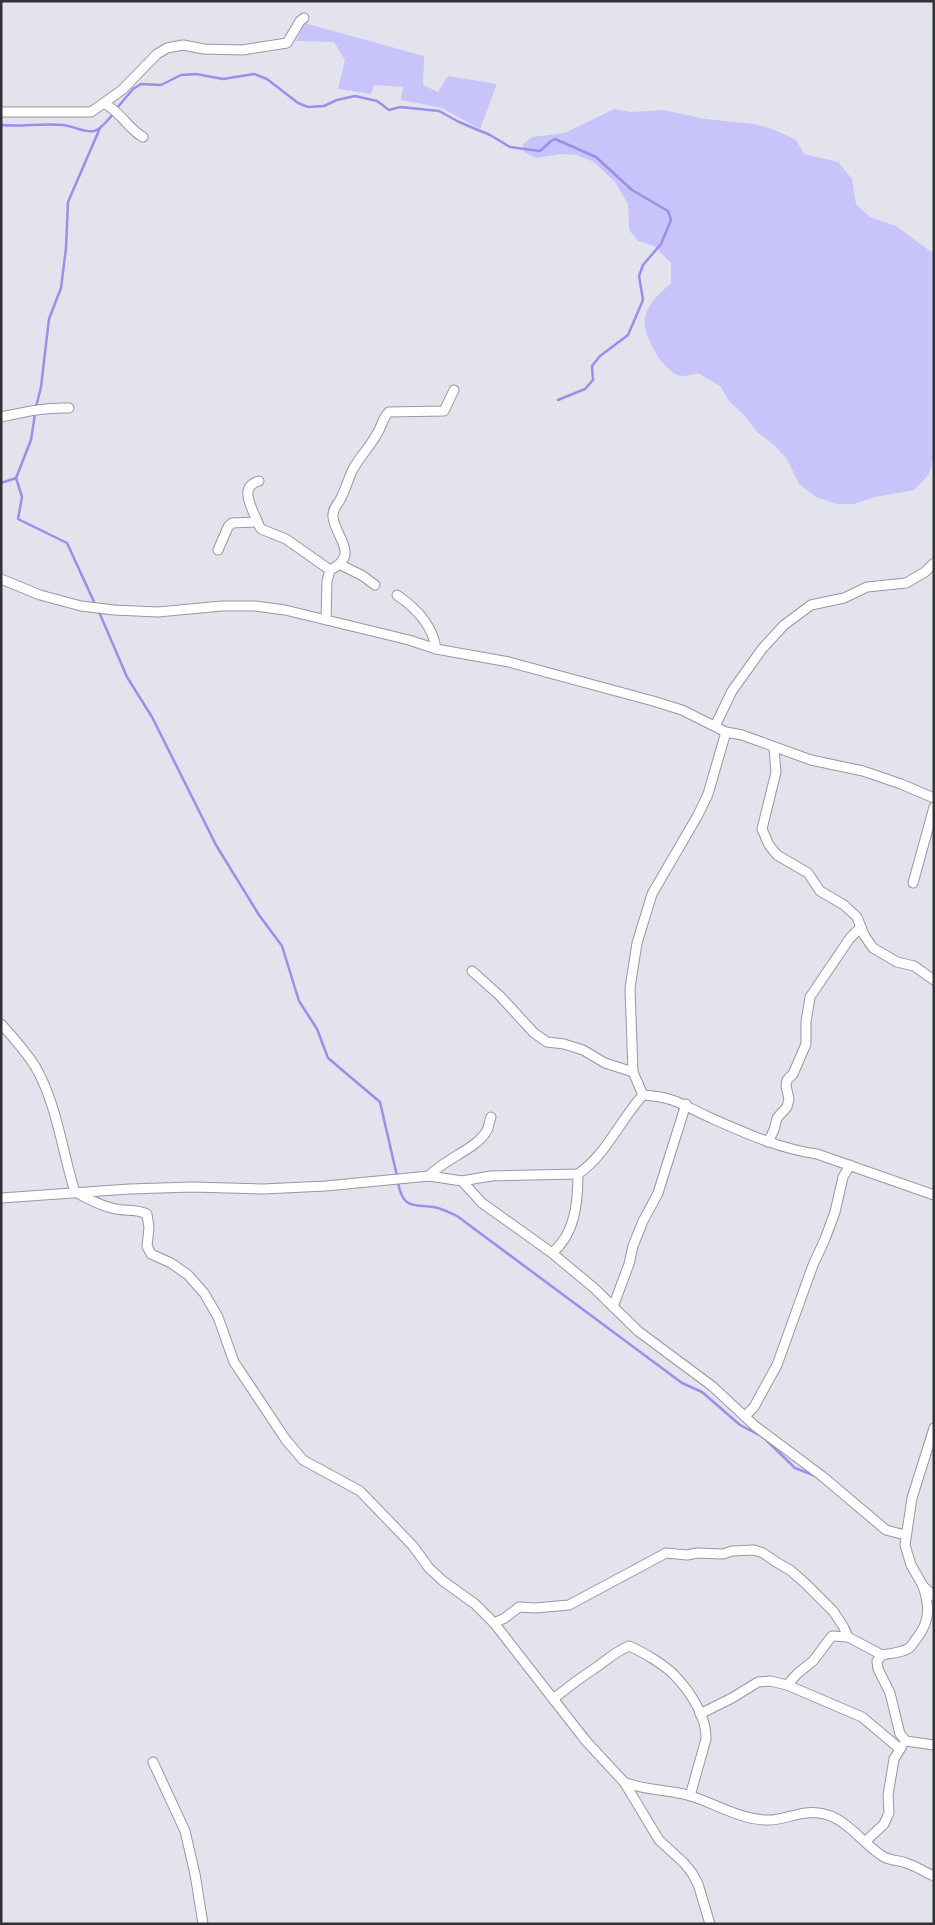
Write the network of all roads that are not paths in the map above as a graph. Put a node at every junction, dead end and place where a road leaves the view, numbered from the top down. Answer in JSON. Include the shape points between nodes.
{"nodes":[{"id":1,"x":304,"y":18,"type":"dead end"},
{"id":2,"x":105,"y":104,"type":"junction"},
{"id":3,"x":1,"y":112,"type":"edge"},
{"id":4,"x":143,"y":137,"type":"dead end"},
{"id":5,"x":454,"y":390,"type":"dead end"},
{"id":6,"x":69,"y":408,"type":"dead end"},
{"id":7,"x":1,"y":417,"type":"edge"},
{"id":8,"x":259,"y":481,"type":"dead end"},
{"id":9,"x":257,"y":522,"type":"junction"},
{"id":10,"x":218,"y":550,"type":"dead end"},
{"id":11,"x":934,"y":562,"type":"edge"},
{"id":12,"x":340,"y":565,"type":"junction"},
{"id":13,"x":330,"y":570,"type":"junction"},
{"id":14,"x":1,"y":579,"type":"edge"},
{"id":15,"x":375,"y":585,"type":"dead end"},
{"id":16,"x":397,"y":595,"type":"dead end"},
{"id":17,"x":326,"y":620,"type":"junction"},
{"id":18,"x":436,"y":649,"type":"junction"},
{"id":19,"x":715,"y":726,"type":"junction"},
{"id":20,"x":726,"y":732,"type":"junction"},
{"id":21,"x":774,"y":748,"type":"junction"},
{"id":22,"x":934,"y":798,"type":"edge"},
{"id":23,"x":934,"y":807,"type":"edge"},
{"id":24,"x":913,"y":883,"type":"dead end"},
{"id":25,"x":861,"y":927,"type":"junction"},
{"id":26,"x":472,"y":971,"type":"dead end"},
{"id":27,"x":934,"y":980,"type":"edge"},
{"id":28,"x":1,"y":1024,"type":"edge"},
{"id":29,"x":633,"y":1072,"type":"junction"},
{"id":30,"x":643,"y":1095,"type":"junction"},
{"id":31,"x":686,"y":1104,"type":"junction"},
{"id":32,"x":490,"y":1117,"type":"dead end"},
{"id":33,"x":768,"y":1142,"type":"junction"},
{"id":34,"x":850,"y":1165,"type":"junction"},
{"id":35,"x":578,"y":1174,"type":"junction"},
{"id":36,"x":429,"y":1176,"type":"junction"},
{"id":37,"x":462,"y":1181,"type":"junction"},
{"id":38,"x":74,"y":1192,"type":"junction"},
{"id":39,"x":934,"y":1195,"type":"edge"},
{"id":40,"x":1,"y":1198,"type":"edge"},
{"id":41,"x":552,"y":1253,"type":"junction"},
{"id":42,"x":613,"y":1307,"type":"junction"},
{"id":43,"x":744,"y":1416,"type":"junction"},
{"id":44,"x":934,"y":1428,"type":"edge"},
{"id":45,"x":905,"y":1536,"type":"junction"},
{"id":46,"x":923,"y":1586,"type":"junction"},
{"id":47,"x":934,"y":1596,"type":"edge"},
{"id":48,"x":494,"y":1623,"type":"junction"},
{"id":49,"x":848,"y":1637,"type":"junction"},
{"id":50,"x":882,"y":1655,"type":"junction"},
{"id":51,"x":787,"y":1685,"type":"junction"},
{"id":52,"x":553,"y":1699,"type":"junction"},
{"id":53,"x":700,"y":1714,"type":"junction"},
{"id":54,"x":906,"y":1741,"type":"junction"},
{"id":55,"x":934,"y":1745,"type":"edge"},
{"id":56,"x":900,"y":1749,"type":"junction"},
{"id":57,"x":153,"y":1762,"type":"dead end"},
{"id":58,"x":624,"y":1782,"type":"junction"},
{"id":59,"x":690,"y":1796,"type":"junction"},
{"id":60,"x":866,"y":1841,"type":"junction"},
{"id":61,"x":934,"y":1876,"type":"edge"},
{"id":62,"x":203,"y":1924,"type":"edge"},
{"id":63,"x":710,"y":1924,"type":"edge"}],
"edges":[{"from":1,"to":2,"type":"street","via":[[287,43],[242,50],[183,45],[167,48]]},
{"from":2,"to":3,"type":"street","via":[[84,113]]},
{"from":2,"to":4,"type":"street"},
{"from":5,"to":12,"type":"street","via":[[444,411],[389,412],[385,415],[335,506],[333,517],[345,546]]},
{"from":6,"to":7,"type":"street","via":[[48,407]]},
{"from":8,"to":9,"type":"street","via":[[249,488],[247,496]]},
{"from":9,"to":10,"type":"street","via":[[232,523]]},
{"from":9,"to":13,"type":"street","via":[[261,529],[286,539]]},
{"from":11,"to":19,"type":"street","via":[[925,572],[906,583],[867,587],[844,598],[812,605],[784,625],[732,691]]},
{"from":12,"to":13,"type":"street"},
{"from":12,"to":15,"type":"street"},
{"from":13,"to":17,"type":"street","via":[[326,581]]},
{"from":14,"to":17,"type":"street","via":[[40,595],[82,606],[158,612],[255,606]]},
{"from":16,"to":18,"type":"street","via":[[414,606],[434,637]]},
{"from":17,"to":18,"type":"street"},
{"from":18,"to":19,"type":"street","via":[[542,670],[682,710]]},
{"from":19,"to":20,"type":"street"},
{"from":20,"to":21,"type":"street"},
{"from":20,"to":29,"type":"street","via":[[708,794],[652,894],[637,943],[630,988]]},
{"from":21,"to":22,"type":"street","via":[[863,771]]},
{"from":21,"to":25,"type":"street","via":[[776,772],[762,828],[769,845],[777,855],[808,872],[820,891],[844,905],[857,917]]},
{"from":23,"to":24,"type":"street"},
{"from":25,"to":27,"type":"street","via":[[873,948],[896,962],[914,966]]},
{"from":25,"to":33,"type":"street","via":[[810,997],[806,1044],[787,1080],[789,1099]]},
{"from":26,"to":29,"type":"street","via":[[547,1042],[582,1050]]},
{"from":28,"to":38,"type":"street","via":[[35,1067],[45,1088],[60,1132]]},
{"from":29,"to":30,"type":"street"},
{"from":30,"to":31,"type":"street","via":[[668,1097]]},
{"from":30,"to":35,"type":"street","via":[[600,1154]]},
{"from":31,"to":33,"type":"street"},
{"from":31,"to":42,"type":"street","via":[[658,1193],[633,1246]]},
{"from":32,"to":36,"type":"street","via":[[487,1131],[480,1140],[438,1166]]},
{"from":33,"to":34,"type":"street"},
{"from":34,"to":39,"type":"street"},
{"from":34,"to":43,"type":"street","via":[[777,1365],[754,1407]]},
{"from":35,"to":37,"type":"street","via":[[491,1176]]},
{"from":35,"to":41,"type":"street","via":[[578,1200],[572,1221],[566,1238]]},
{"from":36,"to":37,"type":"street"},
{"from":36,"to":38,"type":"street","via":[[263,1189],[192,1186]]},
{"from":37,"to":41,"type":"street","via":[[497,1214]]},
{"from":38,"to":40,"type":"street"},
{"from":38,"to":48,"type":"street","via":[[114,1209],[140,1210],[147,1214],[147,1246],[151,1254],[171,1263],[204,1293],[218,1317],[234,1362],[286,1440],[303,1460],[360,1491],[413,1546],[429,1568]]},
{"from":41,"to":42,"type":"street"},
{"from":42,"to":43,"type":"street","via":[[638,1331],[712,1386]]},
{"from":43,"to":45,"type":"street","via":[[886,1530]]},
{"from":44,"to":45,"type":"street","via":[[912,1498]]},
{"from":45,"to":46,"type":"street","via":[[911,1565]]},
{"from":46,"to":47,"type":"street"},
{"from":46,"to":50,"type":"street","via":[[929,1616],[922,1631],[909,1648]]},
{"from":48,"to":49,"type":"street","via":[[519,1608],[569,1605],[666,1553],[723,1554],[754,1550],[790,1570],[805,1583],[833,1611]]},
{"from":48,"to":52,"type":"street"},
{"from":49,"to":50,"type":"street"},
{"from":49,"to":51,"type":"street","via":[[829,1638],[813,1661]]},
{"from":50,"to":54,"type":"street","via":[[877,1661],[878,1669],[890,1693],[900,1734]]},
{"from":51,"to":53,"type":"street","via":[[758,1682]]},
{"from":51,"to":56,"type":"street","via":[[862,1718]]},
{"from":52,"to":53,"type":"street","via":[[615,1652],[629,1646],[677,1677]]},
{"from":52,"to":58,"type":"street"},
{"from":53,"to":59,"type":"street","via":[[706,1739]]},
{"from":54,"to":55,"type":"street"},
{"from":54,"to":56,"type":"street"},
{"from":56,"to":60,"type":"street","via":[[894,1759],[888,1814],[884,1824]]},
{"from":57,"to":62,"type":"street","via":[[185,1831]]},
{"from":58,"to":59,"type":"street"},
{"from":58,"to":63,"type":"street","via":[[659,1840],[692,1873]]},
{"from":59,"to":60,"type":"street","via":[[721,1809],[764,1820],[797,1813],[819,1813],[842,1822]]},
{"from":60,"to":61,"type":"street","via":[[883,1856]]}]}
